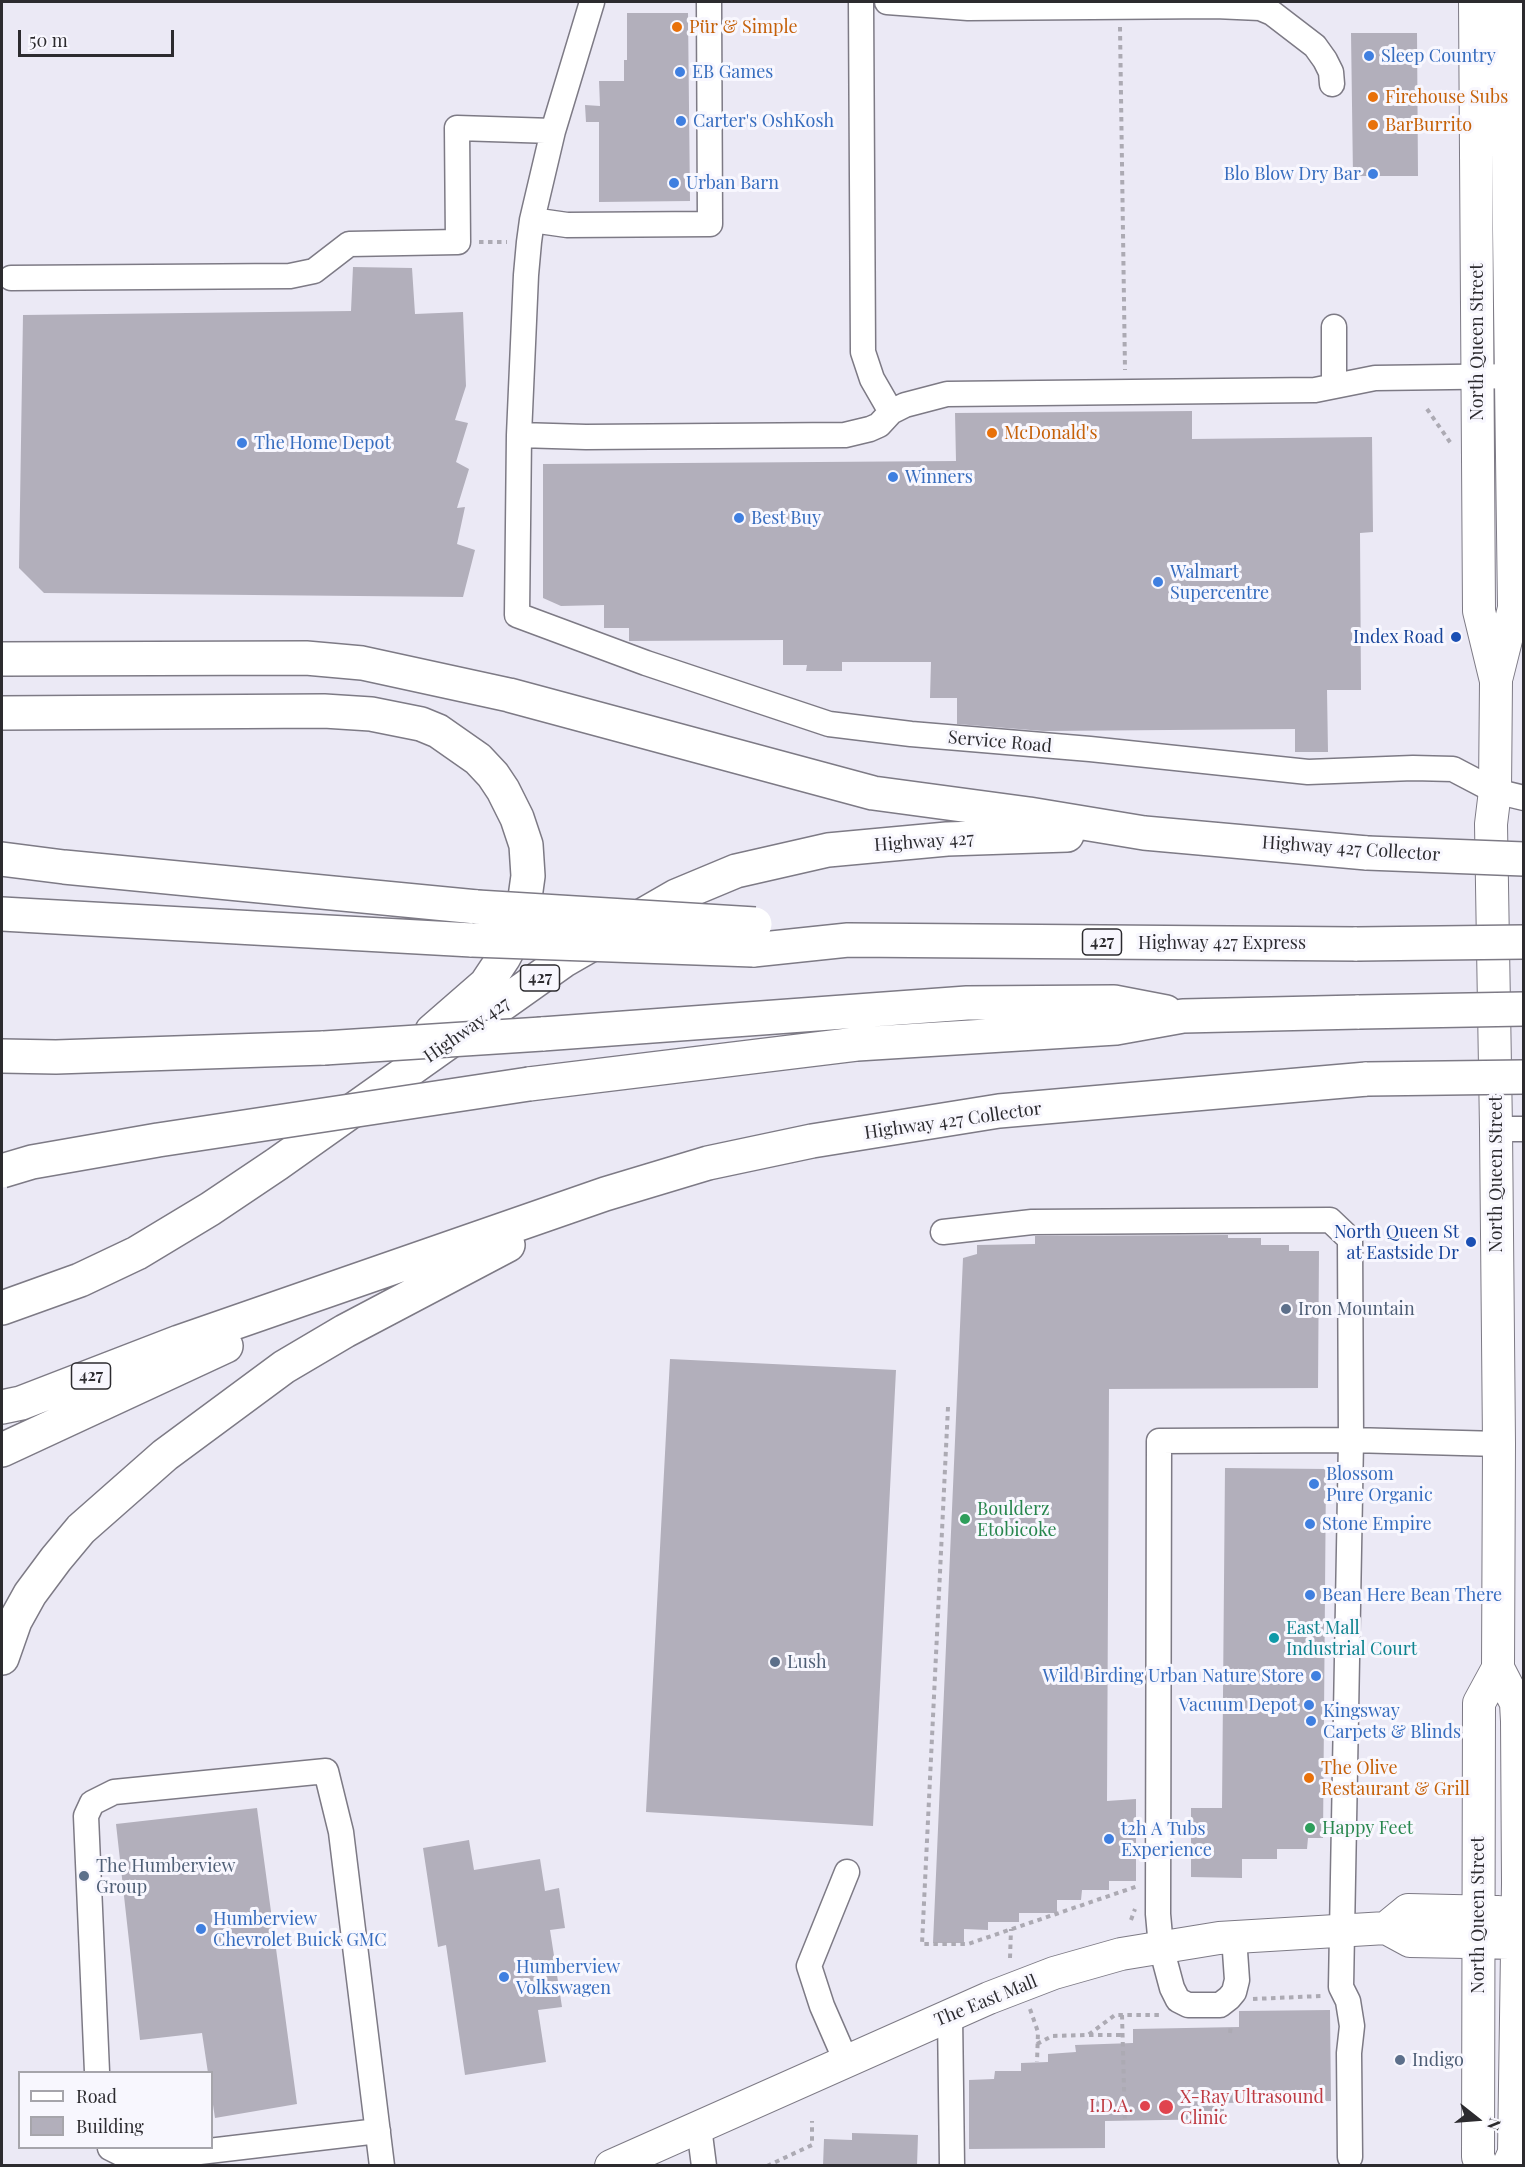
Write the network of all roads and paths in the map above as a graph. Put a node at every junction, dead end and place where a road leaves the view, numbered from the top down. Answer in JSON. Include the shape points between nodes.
{"nodes":[{"id":1,"x":592,"y":2,"type":"edge"},
{"id":2,"x":709,"y":2,"type":"edge"},
{"id":3,"x":861,"y":2,"type":"edge"},
{"id":4,"x":887,"y":2,"type":"edge"},
{"id":5,"x":1475,"y":2,"type":"edge"},
{"id":6,"x":1120,"y":7,"type":"junction"},
{"id":7,"x":1513,"y":10,"type":"edge"},
{"id":8,"x":1332,"y":84,"type":"dead end"},
{"id":9,"x":553,"y":131,"type":"junction"},
{"id":10,"x":531,"y":231,"type":"junction"},
{"id":11,"x":458,"y":243,"type":"junction"},
{"id":12,"x":11,"y":278,"type":"dead end"},
{"id":13,"x":1334,"y":327,"type":"dead end"},
{"id":14,"x":1477,"y":375,"type":"junction"},
{"id":15,"x":1517,"y":375,"type":"edge"},
{"id":16,"x":1334,"y":386,"type":"junction"},
{"id":17,"x":1125,"y":392,"type":"junction"},
{"id":18,"x":1427,"y":409,"type":"dead end"},
{"id":19,"x":891,"y":412,"type":"junction"},
{"id":20,"x":519,"y":435,"type":"junction"},
{"id":21,"x":1458,"y":453,"type":"dead end"},
{"id":22,"x":2,"y":659,"type":"edge"},
{"id":23,"x":1496,"y":681,"type":"junction"},
{"id":24,"x":2,"y":712,"type":"edge"},
{"id":25,"x":1509,"y":794,"type":"edge"},
{"id":26,"x":1144,"y":833,"type":"junction"},
{"id":27,"x":2,"y":859,"type":"edge"},
{"id":28,"x":1524,"y":859,"type":"edge"},
{"id":29,"x":2,"y":914,"type":"edge"},
{"id":30,"x":754,"y":937,"type":"junction"},
{"id":31,"x":1524,"y":942,"type":"edge"},
{"id":32,"x":1524,"y":1009,"type":"edge"},
{"id":33,"x":1183,"y":1016,"type":"junction"},
{"id":34,"x":2,"y":1056,"type":"edge"},
{"id":35,"x":1524,"y":1077,"type":"edge"},
{"id":36,"x":1510,"y":1129,"type":"edge"},
{"id":37,"x":277,"y":1164,"type":"junction"},
{"id":38,"x":2,"y":1171,"type":"edge"},
{"id":39,"x":605,"y":1194,"type":"junction"},
{"id":40,"x":943,"y":1232,"type":"dead end"},
{"id":41,"x":400,"y":1265,"type":"junction"},
{"id":42,"x":2,"y":1308,"type":"edge"},
{"id":43,"x":2,"y":1407,"type":"edge"},
{"id":44,"x":948,"y":1407,"type":"dead end"},
{"id":45,"x":1351,"y":1440,"type":"junction"},
{"id":46,"x":1498,"y":1444,"type":"junction"},
{"id":47,"x":2,"y":1450,"type":"edge"},
{"id":48,"x":2,"y":1658,"type":"edge"},
{"id":49,"x":1498,"y":1668,"type":"junction"},
{"id":50,"x":1520,"y":1721,"type":"edge"},
{"id":51,"x":847,"y":1872,"type":"dead end"},
{"id":52,"x":1139,"y":1893,"type":"dead end"},
{"id":53,"x":1137,"y":1901,"type":"dead end"},
{"id":54,"x":1478,"y":1911,"type":"junction"},
{"id":55,"x":1131,"y":1920,"type":"dead end"},
{"id":56,"x":1386,"y":1928,"type":"junction"},
{"id":57,"x":1520,"y":1928,"type":"edge"},
{"id":58,"x":1011,"y":1929,"type":"junction"},
{"id":59,"x":1342,"y":1932,"type":"junction"},
{"id":60,"x":1234,"y":1937,"type":"junction"},
{"id":61,"x":1478,"y":1942,"type":"junction"},
{"id":62,"x":1161,"y":1947,"type":"junction"},
{"id":63,"x":1017,"y":1972,"type":"junction"},
{"id":64,"x":950,"y":2015,"type":"junction"},
{"id":65,"x":1122,"y":2015,"type":"dead end"},
{"id":66,"x":1232,"y":2020,"type":"dead end"},
{"id":67,"x":1230,"y":2033,"type":"dead end"},
{"id":68,"x":1088,"y":2035,"type":"dead end"},
{"id":69,"x":1122,"y":2035,"type":"junction"},
{"id":70,"x":846,"y":2061,"type":"junction"},
{"id":71,"x":1037,"y":2062,"type":"dead end"},
{"id":72,"x":97,"y":2071,"type":"edge"},
{"id":73,"x":812,"y":2121,"type":"dead end"},
{"id":74,"x":1125,"y":2122,"type":"dead end"},
{"id":75,"x":699,"y":2127,"type":"junction"},
{"id":76,"x":378,"y":2131,"type":"junction"},
{"id":77,"x":112,"y":2149,"type":"edge"},
{"id":78,"x":1350,"y":2157,"type":"dead end"},
{"id":79,"x":382,"y":2166,"type":"edge"},
{"id":80,"x":611,"y":2166,"type":"edge"},
{"id":81,"x":704,"y":2166,"type":"edge"},
{"id":82,"x":767,"y":2166,"type":"edge"},
{"id":83,"x":952,"y":2166,"type":"edge"},
{"id":84,"x":1482,"y":2166,"type":"edge"},
{"id":85,"x":1508,"y":2166,"type":"edge"}],
"edges":[{"from":1,"to":9,"type":"street"},
{"from":2,"to":10,"type":"street","via":[[710,224],[567,225]]},
{"from":3,"to":19,"type":"street","via":[[863,352],[872,379]]},
{"from":4,"to":6,"type":"street","via":[[968,8]]},
{"from":5,"to":14,"type":"main road","name":"North Queen Street"},
{"from":6,"to":8,"type":"street","via":[[1260,8],[1315,46],[1331,72]]},
{"from":6,"to":17,"type":"path"},
{"from":7,"to":15,"type":"main road","name":"North Queen Street"},
{"from":9,"to":10,"type":"street"},
{"from":9,"to":11,"type":"street","via":[[457,128]]},
{"from":10,"to":11,"type":"path"},
{"from":10,"to":20,"type":"street"},
{"from":11,"to":12,"type":"street","via":[[348,244],[314,271],[290,276]]},
{"from":13,"to":16,"type":"street"},
{"from":14,"to":15,"type":"street"},
{"from":14,"to":16,"type":"street","via":[[1375,378]]},
{"from":14,"to":23,"type":"main road","name":"North Queen Street","via":[[1479,611]]},
{"from":15,"to":23,"type":"main road","name":"North Queen Street","via":[[1514,608]]},
{"from":16,"to":17,"type":"street","via":[[1315,390]]},
{"from":17,"to":19,"type":"street","via":[[947,394]]},
{"from":18,"to":21,"type":"path"},
{"from":19,"to":20,"type":"street","via":[[879,425],[845,435]]},
{"from":20,"to":25,"type":"street","name":"Service Road","via":[[517,615],[646,663],[829,724],[1308,772],[1453,769]]},
{"from":22,"to":26,"type":"highway","via":[[306,658],[362,663],[509,695],[873,793]]},
{"from":23,"to":25,"type":"main road","name":"North Queen Street"},
{"from":24,"to":37,"type":"highway","via":[[371,714],[438,731],[478,759],[498,783],[526,845],[528,876],[515,936],[504,957],[486,984]]},
{"from":25,"to":36,"type":"main road","name":"North Queen Street","via":[[1491,824]]},
{"from":26,"to":28,"type":"highway","name":"Highway 427 Collector","number":"427","bridge":true,"via":[[1367,853]]},
{"from":26,"to":37,"type":"highway","name":"Highway 427","number":"427","via":[[946,839],[828,850],[736,872],[676,897],[563,962]]},
{"from":27,"to":30,"type":"highway","bridge":true},
{"from":29,"to":30,"type":"highway","bridge":true,"via":[[472,940]]},
{"from":30,"to":31,"type":"highway","name":"Highway 427 Express","number":"427","bridge":true,"via":[[1357,944]]},
{"from":32,"to":33,"type":"highway","bridge":true},
{"from":33,"to":34,"type":"highway","bridge":true,"via":[[1114,1002],[967,1003],[324,1048]]},
{"from":33,"to":38,"type":"highway","bridge":true,"via":[[1116,1028],[857,1044],[529,1084],[158,1140]]},
{"from":35,"to":39,"type":"highway","name":"Highway 427 Collector","number":"427","bridge":true,"via":[[1367,1079],[999,1111],[812,1141],[708,1163]]},
{"from":36,"to":46,"type":"main road","name":"North Queen Street"},
{"from":37,"to":42,"type":"highway","name":"Highway 427","number":"427","via":[[137,1253],[80,1280]]},
{"from":39,"to":41,"type":"highway","name":"Highway 427 Collector","number":"427"},
{"from":39,"to":48,"type":"highway","via":[[345,1330],[284,1367],[165,1455],[81,1529],[56,1559],[30,1594]]},
{"from":40,"to":45,"type":"street","via":[[1032,1222],[1329,1220],[1350,1239]]},
{"from":41,"to":43,"type":"highway","number":"427"},
{"from":41,"to":47,"type":"highway"},
{"from":44,"to":58,"type":"path","via":[[922,1944],[968,1944]]},
{"from":45,"to":46,"type":"street"},
{"from":45,"to":59,"type":"street"},
{"from":45,"to":62,"type":"street","via":[[1160,1442]]},
{"from":46,"to":49,"type":"main road","name":"North Queen Street"},
{"from":49,"to":50,"type":"main road","name":"North Queen Street","via":[[1516,1703]]},
{"from":49,"to":54,"type":"main road","name":"North Queen Street","via":[[1479,1703]]},
{"from":50,"to":57,"type":"main road","name":"North Queen Street"},
{"from":51,"to":70,"type":"street","via":[[809,1966]]},
{"from":52,"to":58,"type":"path","via":[[1140,1886]]},
{"from":53,"to":55,"type":"path"},
{"from":54,"to":56,"type":"main road","via":[[1408,1910]]},
{"from":54,"to":57,"type":"main road"},
{"from":54,"to":61,"type":"main road","name":"North Queen Street"},
{"from":56,"to":59,"type":"main road","name":"The East Mall"},
{"from":56,"to":61,"type":"main road","via":[[1410,1941]]},
{"from":57,"to":61,"type":"main road"},
{"from":57,"to":85,"type":"main road","name":"North Queen Street","via":[[1514,2153]]},
{"from":58,"to":63,"type":"path"},
{"from":59,"to":60,"type":"main road","name":"The East Mall"},
{"from":59,"to":78,"type":"street","via":[[1339,2000],[1350,2053]]},
{"from":60,"to":62,"type":"main road","name":"The East Mall"},
{"from":60,"to":62,"type":"street","via":[[1237,1980],[1234,1992],[1220,2005],[1188,2005],[1178,2000]]},
{"from":61,"to":84,"type":"main road","name":"North Queen Street","via":[[1478,2157]]},
{"from":62,"to":63,"type":"main road","name":"The East Mall","via":[[1054,1973]]},
{"from":63,"to":64,"type":"main road","name":"The East Mall"},
{"from":63,"to":71,"type":"path","via":[[1038,2032]]},
{"from":64,"to":70,"type":"main road","name":"The East Mall"},
{"from":64,"to":83,"type":"street"},
{"from":65,"to":69,"type":"path"},
{"from":66,"to":67,"type":"path"},
{"from":68,"to":69,"type":"path"},
{"from":69,"to":74,"type":"path"},
{"from":70,"to":75,"type":"main road","name":"The East Mall"},
{"from":72,"to":76,"type":"street","via":[[86,1816],[92,1803],[114,1792],[326,1771],[341,1832]]},
{"from":73,"to":82,"type":"path","via":[[812,2145]]},
{"from":75,"to":80,"type":"main road","name":"The East Mall"},
{"from":75,"to":81,"type":"street"},
{"from":76,"to":77,"type":"street","via":[[141,2159]]},
{"from":76,"to":79,"type":"street"}]}
